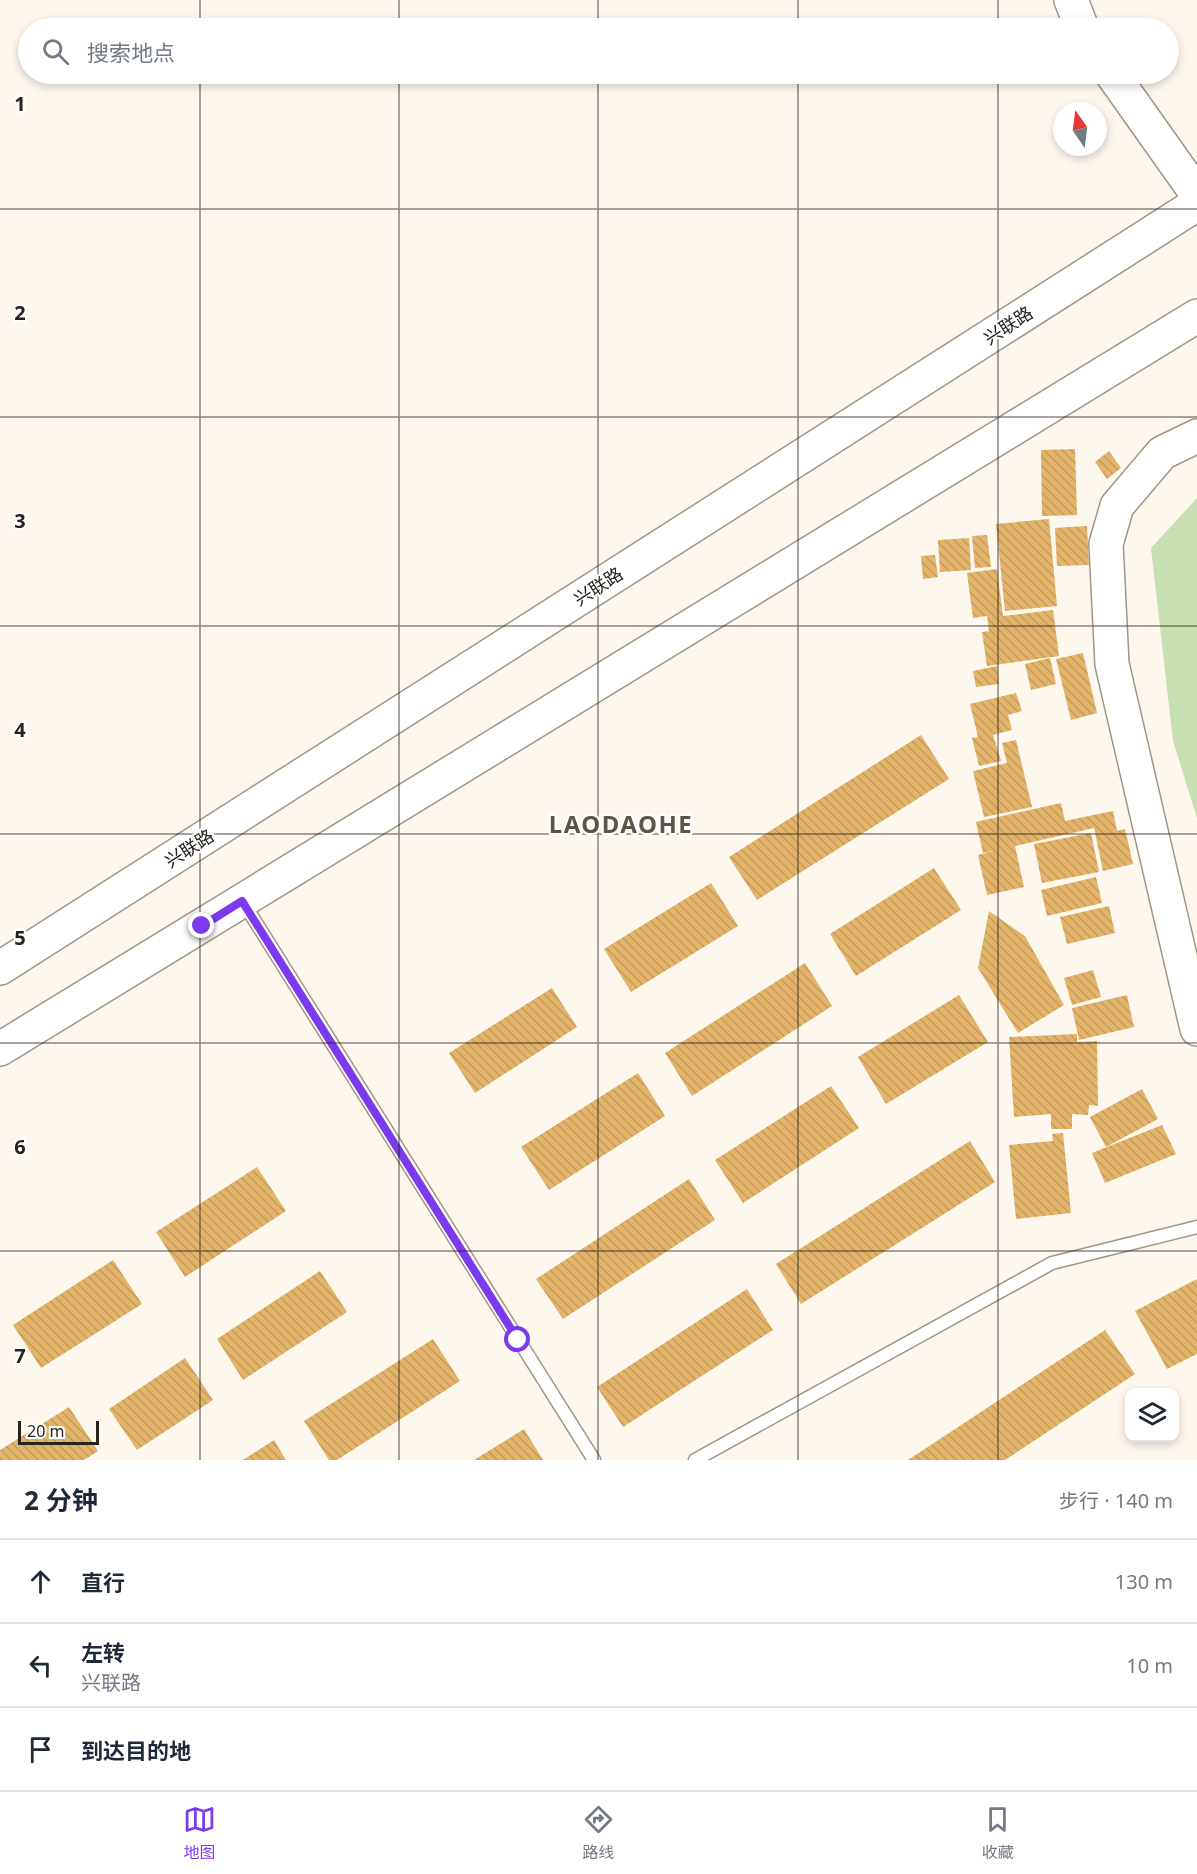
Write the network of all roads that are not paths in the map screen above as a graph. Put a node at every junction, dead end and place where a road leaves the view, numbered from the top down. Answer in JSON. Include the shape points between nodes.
{"nodes":[{"id":1,"x":1071,"y":0,"type":"edge"},
{"id":2,"x":1078,"y":18,"type":"edge"},
{"id":3,"x":1119,"y":84,"type":"edge"},
{"id":4,"x":1197,"y":194,"type":"edge"},
{"id":5,"x":1197,"y":204,"type":"edge"},
{"id":6,"x":1197,"y":316,"type":"edge"},
{"id":7,"x":1197,"y":436,"type":"edge"},
{"id":8,"x":242,"y":901,"type":"junction"},
{"id":9,"x":0,"y":968,"type":"edge"},
{"id":10,"x":1197,"y":1029,"type":"edge"},
{"id":11,"x":0,"y":1049,"type":"edge"},
{"id":12,"x":1197,"y":1227,"type":"edge"},
{"id":13,"x":594,"y":1460,"type":"edge"},
{"id":14,"x":695,"y":1460,"type":"edge"}],
"edges":[{"from":1,"to":2,"type":"main road"},
{"from":3,"to":4,"type":"main road"},
{"from":5,"to":9,"type":"main road","name":"兴联路"},
{"from":6,"to":8,"type":"main road"},
{"from":7,"to":10,"type":"main road","via":[[1162,453],[1132,488],[1117,506],[1106,544],[1112,664]]},
{"from":8,"to":11,"type":"main road"},
{"from":8,"to":13,"type":"lane"},
{"from":12,"to":14,"type":"lane","via":[[1052,1263]]}]}
